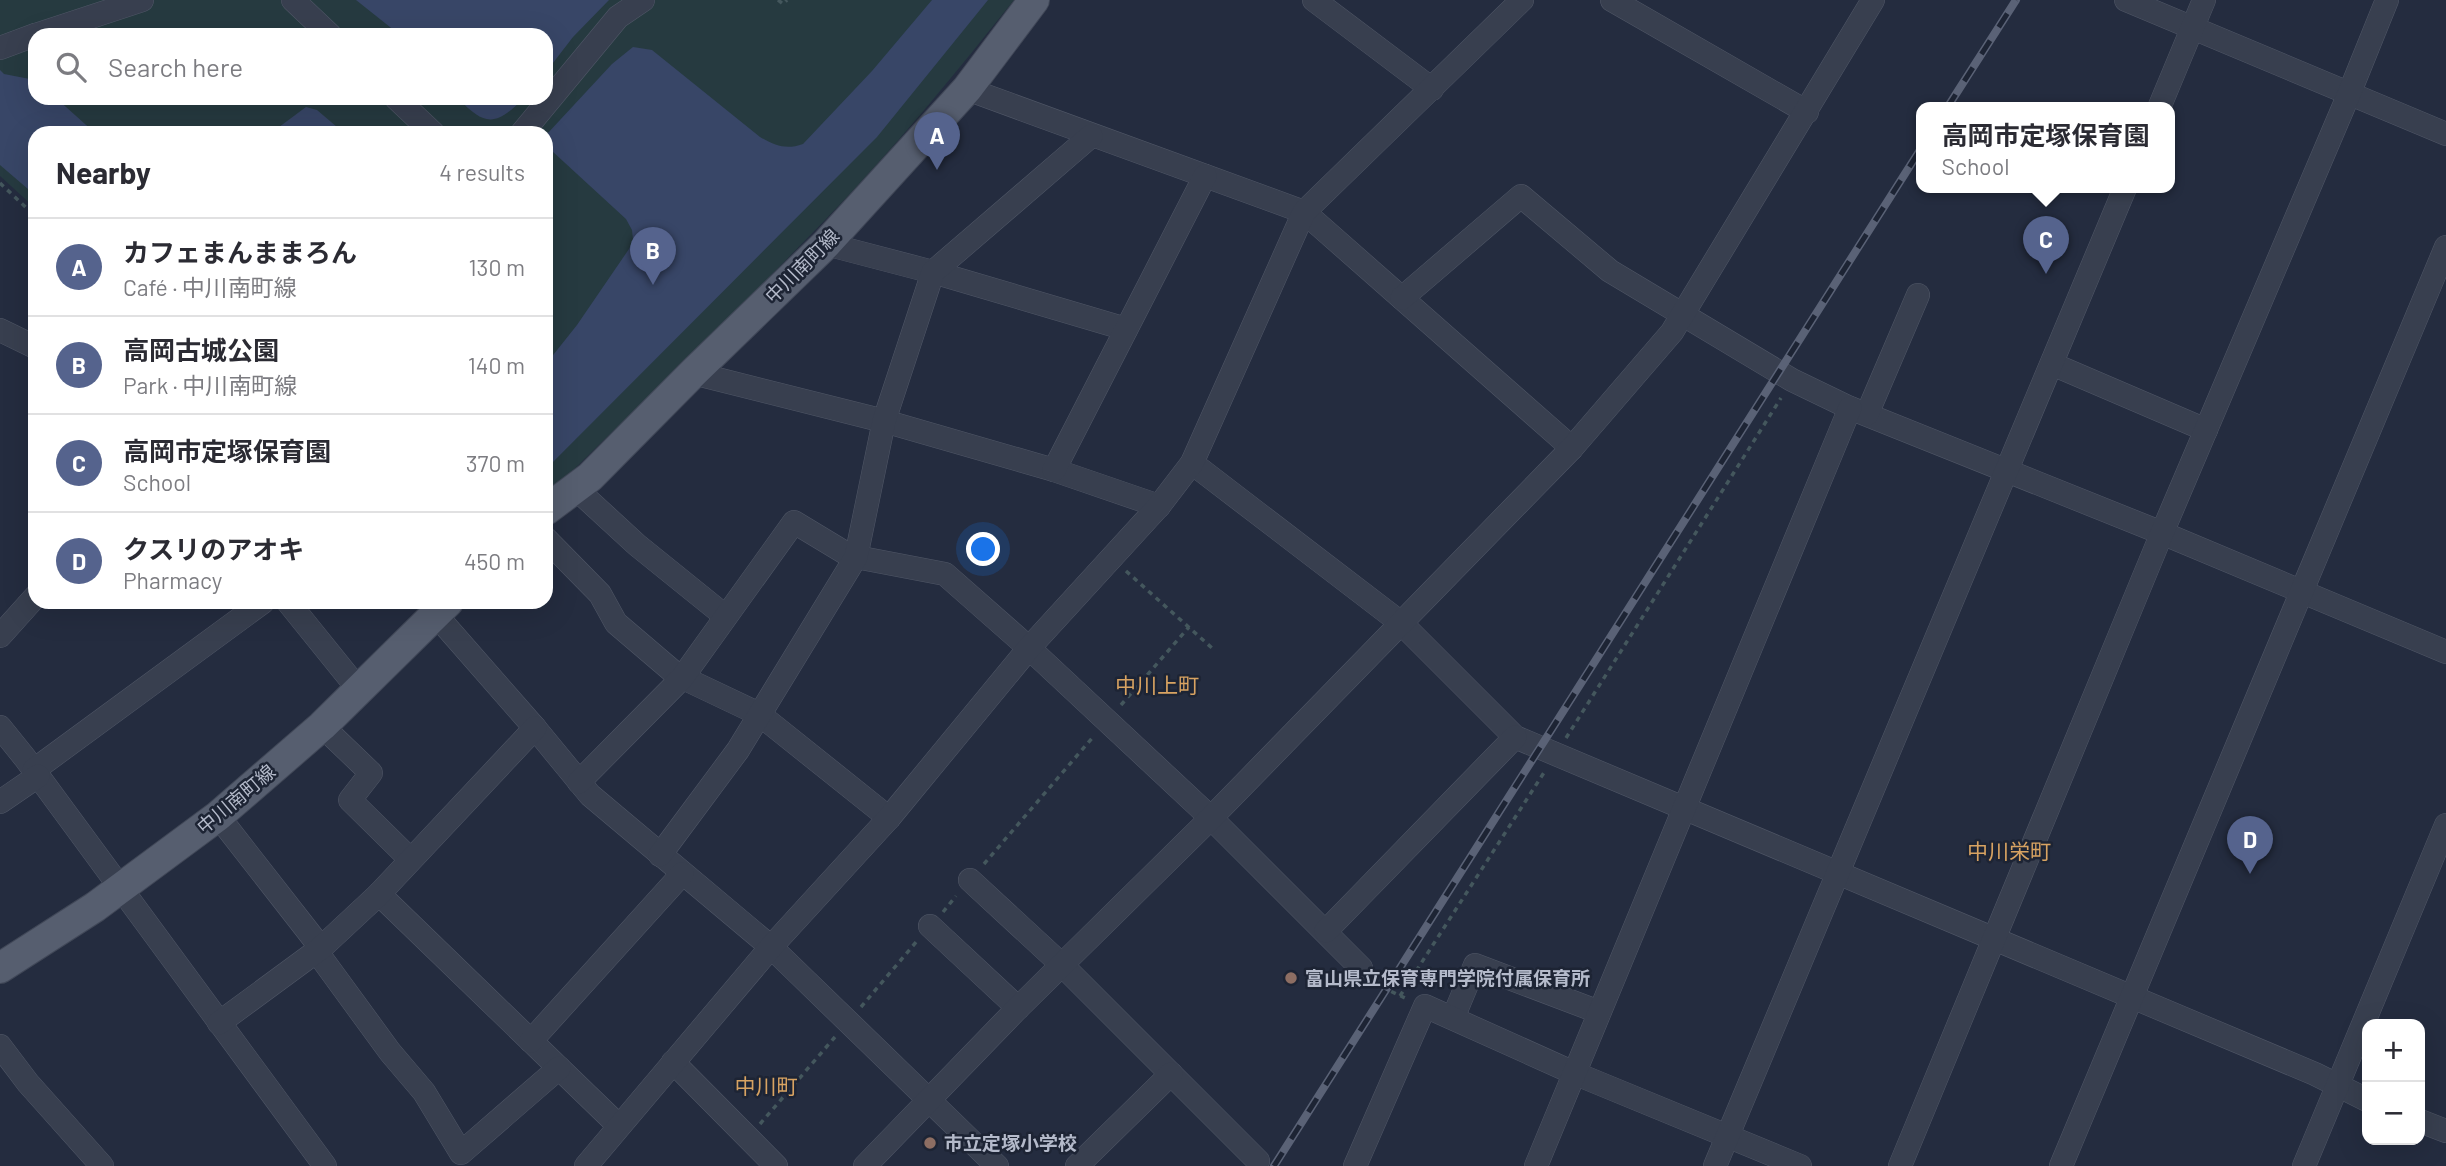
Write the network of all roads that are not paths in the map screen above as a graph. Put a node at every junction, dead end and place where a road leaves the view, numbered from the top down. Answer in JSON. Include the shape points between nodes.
{"nodes":[{"id":1,"x":142,"y":0,"type":"edge"},
{"id":2,"x":293,"y":0,"type":"edge"},
{"id":3,"x":643,"y":0,"type":"edge"},
{"id":4,"x":1034,"y":0,"type":"edge"},
{"id":5,"x":1314,"y":0,"type":"edge"},
{"id":6,"x":1522,"y":0,"type":"edge"},
{"id":7,"x":1612,"y":0,"type":"edge"},
{"id":8,"x":1873,"y":0,"type":"edge"},
{"id":9,"x":2126,"y":0,"type":"edge"},
{"id":10,"x":2204,"y":0,"type":"edge"},
{"id":11,"x":2386,"y":0,"type":"edge"},
{"id":12,"x":56,"y":28,"type":"edge"},
{"id":13,"x":323,"y":28,"type":"edge"},
{"id":14,"x":2192,"y":28,"type":"junction"},
{"id":15,"x":28,"y":38,"type":"edge"},
{"id":16,"x":0,"y":48,"type":"edge"},
{"id":17,"x":967,"y":89,"type":"junction"},
{"id":18,"x":1432,"y":89,"type":"junction"},
{"id":19,"x":2349,"y":94,"type":"junction"},
{"id":20,"x":553,"y":96,"type":"edge"},
{"id":21,"x":2161,"y":102,"type":"edge"},
{"id":22,"x":403,"y":105,"type":"edge"},
{"id":23,"x":545,"y":105,"type":"edge"},
{"id":24,"x":1807,"y":112,"type":"junction"},
{"id":25,"x":426,"y":126,"type":"edge"},
{"id":26,"x":528,"y":126,"type":"edge"},
{"id":27,"x":2446,"y":134,"type":"edge"},
{"id":28,"x":1091,"y":135,"type":"junction"},
{"id":29,"x":1205,"y":176,"type":"junction"},
{"id":30,"x":2123,"y":193,"type":"edge"},
{"id":31,"x":1304,"y":212,"type":"junction"},
{"id":32,"x":826,"y":244,"type":"junction"},
{"id":33,"x":2446,"y":247,"type":"edge"},
{"id":34,"x":933,"y":272,"type":"junction"},
{"id":35,"x":1918,"y":295,"type":"dead end"},
{"id":36,"x":1402,"y":298,"type":"junction"},
{"id":37,"x":1681,"y":315,"type":"junction"},
{"id":38,"x":1126,"y":329,"type":"junction"},
{"id":39,"x":0,"y":330,"type":"edge"},
{"id":40,"x":28,"y":344,"type":"edge"},
{"id":41,"x":2052,"y":364,"type":"junction"},
{"id":42,"x":693,"y":373,"type":"junction"},
{"id":43,"x":1858,"y":411,"type":"junction"},
{"id":44,"x":884,"y":421,"type":"junction"},
{"id":45,"x":2206,"y":430,"type":"junction"},
{"id":46,"x":1572,"y":449,"type":"junction"},
{"id":47,"x":1192,"y":463,"type":"junction"},
{"id":48,"x":1054,"y":470,"type":"junction"},
{"id":49,"x":2007,"y":473,"type":"junction"},
{"id":50,"x":575,"y":488,"type":"junction"},
{"id":51,"x":553,"y":505,"type":"edge"},
{"id":52,"x":1159,"y":506,"type":"junction"},
{"id":53,"x":2162,"y":533,"type":"junction"},
{"id":54,"x":553,"y":546,"type":"edge"},
{"id":55,"x":856,"y":557,"type":"junction"},
{"id":56,"x":2302,"y":592,"type":"junction"},
{"id":57,"x":28,"y":605,"type":"edge"},
{"id":58,"x":254,"y":609,"type":"edge"},
{"id":59,"x":294,"y":609,"type":"edge"},
{"id":60,"x":441,"y":609,"type":"edge"},
{"id":61,"x":443,"y":609,"type":"edge"},
{"id":62,"x":725,"y":616,"type":"junction"},
{"id":63,"x":1401,"y":623,"type":"junction"},
{"id":64,"x":0,"y":636,"type":"edge"},
{"id":65,"x":1029,"y":648,"type":"junction"},
{"id":66,"x":2446,"y":652,"type":"edge"},
{"id":67,"x":682,"y":678,"type":"junction"},
{"id":68,"x":359,"y":690,"type":"junction"},
{"id":69,"x":760,"y":714,"type":"junction"},
{"id":70,"x":322,"y":726,"type":"junction"},
{"id":71,"x":0,"y":727,"type":"edge"},
{"id":72,"x":535,"y":728,"type":"junction"},
{"id":73,"x":1515,"y":737,"type":"junction"},
{"id":74,"x":36,"y":773,"type":"junction"},
{"id":75,"x":579,"y":782,"type":"junction"},
{"id":76,"x":0,"y":802,"type":"edge"},
{"id":77,"x":1683,"y":808,"type":"junction"},
{"id":78,"x":218,"y":816,"type":"junction"},
{"id":79,"x":889,"y":818,"type":"junction"},
{"id":80,"x":1211,"y":818,"type":"junction"},
{"id":81,"x":2446,"y":825,"type":"edge"},
{"id":82,"x":660,"y":855,"type":"junction"},
{"id":83,"x":410,"y":859,"type":"junction"},
{"id":84,"x":682,"y":874,"type":"junction"},
{"id":85,"x":1839,"y":875,"type":"junction"},
{"id":86,"x":971,"y":880,"type":"dead end"},
{"id":87,"x":120,"y":887,"type":"junction"},
{"id":88,"x":379,"y":894,"type":"junction"},
{"id":89,"x":930,"y":926,"type":"dead end"},
{"id":90,"x":1326,"y":931,"type":"junction"},
{"id":91,"x":1995,"y":940,"type":"junction"},
{"id":92,"x":771,"y":947,"type":"junction"},
{"id":93,"x":319,"y":950,"type":"junction"},
{"id":94,"x":1062,"y":965,"type":"junction"},
{"id":95,"x":0,"y":968,"type":"edge"},
{"id":96,"x":1362,"y":968,"type":"road end"},
{"id":97,"x":2131,"y":998,"type":"junction"},
{"id":98,"x":1018,"y":1008,"type":"junction"},
{"id":99,"x":1599,"y":1012,"type":"junction"},
{"id":100,"x":1453,"y":1018,"type":"junction"},
{"id":101,"x":219,"y":1023,"type":"junction"},
{"id":102,"x":531,"y":1041,"type":"junction"},
{"id":103,"x":0,"y":1046,"type":"edge"},
{"id":104,"x":673,"y":1062,"type":"junction"},
{"id":105,"x":559,"y":1068,"type":"junction"},
{"id":106,"x":1574,"y":1073,"type":"junction"},
{"id":107,"x":1171,"y":1074,"type":"junction"},
{"id":108,"x":2338,"y":1085,"type":"junction"},
{"id":109,"x":2362,"y":1097,"type":"edge"},
{"id":110,"x":930,"y":1100,"type":"junction"},
{"id":111,"x":2425,"y":1123,"type":"edge"},
{"id":112,"x":620,"y":1126,"type":"junction"},
{"id":113,"x":2446,"y":1132,"type":"edge"},
{"id":114,"x":1728,"y":1137,"type":"junction"},
{"id":115,"x":459,"y":1160,"type":"edge"},
{"id":116,"x":1258,"y":1161,"type":"dead end"},
{"id":117,"x":102,"y":1166,"type":"edge"},
{"id":118,"x":325,"y":1166,"type":"edge"},
{"id":119,"x":586,"y":1166,"type":"edge"},
{"id":120,"x":776,"y":1166,"type":"edge"},
{"id":121,"x":865,"y":1166,"type":"edge"},
{"id":122,"x":997,"y":1166,"type":"edge"},
{"id":123,"x":1077,"y":1166,"type":"edge"},
{"id":124,"x":1355,"y":1166,"type":"edge"},
{"id":125,"x":1536,"y":1166,"type":"edge"},
{"id":126,"x":1715,"y":1166,"type":"edge"},
{"id":127,"x":1800,"y":1166,"type":"edge"},
{"id":128,"x":1900,"y":1166,"type":"edge"},
{"id":129,"x":2061,"y":1166,"type":"edge"},
{"id":130,"x":2304,"y":1166,"type":"edge"}],
"edges":[{"from":1,"to":12,"type":"street"},
{"from":2,"to":13,"type":"street"},
{"from":3,"to":20,"type":"street","via":[[618,17]]},
{"from":4,"to":17,"type":"main road","name":"中川南町線"},
{"from":5,"to":18,"type":"street"},
{"from":6,"to":18,"type":"street"},
{"from":7,"to":24,"type":"street"},
{"from":8,"to":24,"type":"street"},
{"from":9,"to":14,"type":"street"},
{"from":10,"to":14,"type":"street"},
{"from":11,"to":19,"type":"street"},
{"from":14,"to":19,"type":"street"},
{"from":14,"to":21,"type":"street"},
{"from":15,"to":16,"type":"street"},
{"from":17,"to":28,"type":"street"},
{"from":17,"to":32,"type":"main road","name":"中川南町線"},
{"from":18,"to":31,"type":"street"},
{"from":19,"to":27,"type":"street"},
{"from":19,"to":45,"type":"street"},
{"from":22,"to":25,"type":"street"},
{"from":23,"to":26,"type":"street"},
{"from":24,"to":37,"type":"street"},
{"from":28,"to":29,"type":"street"},
{"from":28,"to":34,"type":"street"},
{"from":29,"to":31,"type":"street"},
{"from":29,"to":38,"type":"street"},
{"from":30,"to":41,"type":"street"},
{"from":31,"to":36,"type":"street"},
{"from":31,"to":47,"type":"street"},
{"from":32,"to":34,"type":"street"},
{"from":32,"to":42,"type":"main road","name":"中川南町線"},
{"from":33,"to":56,"type":"street"},
{"from":34,"to":38,"type":"street"},
{"from":34,"to":44,"type":"street"},
{"from":35,"to":43,"type":"street"},
{"from":36,"to":37,"type":"street","via":[[1521,196],[1611,271]]},
{"from":36,"to":46,"type":"street"},
{"from":37,"to":43,"type":"street","via":[[1792,380]]},
{"from":37,"to":46,"type":"street","via":[[1672,332]]},
{"from":38,"to":48,"type":"street"},
{"from":39,"to":40,"type":"street"},
{"from":41,"to":45,"type":"street"},
{"from":41,"to":49,"type":"street"},
{"from":42,"to":44,"type":"street"},
{"from":42,"to":50,"type":"main road","name":"中川南町線"},
{"from":43,"to":49,"type":"street"},
{"from":43,"to":77,"type":"street"},
{"from":44,"to":48,"type":"street"},
{"from":44,"to":55,"type":"street"},
{"from":45,"to":53,"type":"street"},
{"from":46,"to":63,"type":"street"},
{"from":47,"to":52,"type":"street"},
{"from":47,"to":63,"type":"street"},
{"from":48,"to":52,"type":"street"},
{"from":49,"to":53,"type":"street"},
{"from":49,"to":85,"type":"street"},
{"from":50,"to":51,"type":"main road","name":"中川南町線"},
{"from":50,"to":62,"type":"street"},
{"from":52,"to":65,"type":"street"},
{"from":53,"to":56,"type":"street"},
{"from":53,"to":91,"type":"street"},
{"from":54,"to":67,"type":"street","via":[[600,594],[616,623]]},
{"from":55,"to":62,"type":"street","via":[[794,522]]},
{"from":55,"to":65,"type":"street","via":[[945,574]]},
{"from":55,"to":69,"type":"street"},
{"from":56,"to":66,"type":"street"},
{"from":56,"to":97,"type":"street"},
{"from":57,"to":64,"type":"street"},
{"from":58,"to":74,"type":"street"},
{"from":59,"to":68,"type":"street"},
{"from":60,"to":68,"type":"main road","name":"中川南町線"},
{"from":61,"to":72,"type":"street"},
{"from":62,"to":67,"type":"street"},
{"from":63,"to":73,"type":"street"},
{"from":63,"to":80,"type":"street"},
{"from":65,"to":79,"type":"street"},
{"from":65,"to":80,"type":"street"},
{"from":67,"to":69,"type":"street"},
{"from":67,"to":75,"type":"street"},
{"from":68,"to":70,"type":"main road","name":"中川南町線"},
{"from":69,"to":79,"type":"street"},
{"from":69,"to":82,"type":"street"},
{"from":70,"to":78,"type":"main road","name":"中川南町線"},
{"from":70,"to":83,"type":"street","via":[[371,772],[350,800]]},
{"from":71,"to":74,"type":"street"},
{"from":72,"to":75,"type":"street"},
{"from":72,"to":83,"type":"street"},
{"from":73,"to":77,"type":"street"},
{"from":73,"to":90,"type":"street"},
{"from":74,"to":76,"type":"street"},
{"from":74,"to":87,"type":"street"},
{"from":75,"to":82,"type":"street"},
{"from":77,"to":85,"type":"street"},
{"from":77,"to":99,"type":"street"},
{"from":78,"to":87,"type":"main road","name":"中川南町線"},
{"from":78,"to":93,"type":"street"},
{"from":79,"to":92,"type":"street"},
{"from":80,"to":90,"type":"street"},
{"from":80,"to":94,"type":"street"},
{"from":81,"to":108,"type":"street"},
{"from":82,"to":84,"type":"street"},
{"from":83,"to":88,"type":"street"},
{"from":84,"to":92,"type":"street"},
{"from":84,"to":102,"type":"street"},
{"from":85,"to":91,"type":"street"},
{"from":85,"to":114,"type":"street"},
{"from":86,"to":94,"type":"street"},
{"from":87,"to":95,"type":"main road","name":"中川南町線"},
{"from":87,"to":101,"type":"street"},
{"from":88,"to":93,"type":"street"},
{"from":88,"to":102,"type":"street"},
{"from":89,"to":98,"type":"street"},
{"from":90,"to":96,"type":"street"},
{"from":91,"to":97,"type":"street"},
{"from":91,"to":128,"type":"street"},
{"from":92,"to":104,"type":"street"},
{"from":92,"to":110,"type":"street"},
{"from":93,"to":101,"type":"street"},
{"from":93,"to":115,"type":"street","via":[[390,1052],[424,1092]]},
{"from":94,"to":98,"type":"street"},
{"from":94,"to":107,"type":"street"},
{"from":97,"to":108,"type":"street"},
{"from":97,"to":129,"type":"street"},
{"from":98,"to":110,"type":"street"},
{"from":99,"to":100,"type":"street","via":[[1475,965]]},
{"from":99,"to":106,"type":"street"},
{"from":100,"to":106,"type":"street"},
{"from":100,"to":124,"type":"street","via":[[1425,1006]]},
{"from":101,"to":118,"type":"street"},
{"from":102,"to":105,"type":"street"},
{"from":103,"to":117,"type":"street"},
{"from":104,"to":112,"type":"street"},
{"from":104,"to":120,"type":"street"},
{"from":105,"to":112,"type":"street"},
{"from":105,"to":115,"type":"street"},
{"from":106,"to":114,"type":"street"},
{"from":106,"to":125,"type":"street"},
{"from":107,"to":116,"type":"street"},
{"from":107,"to":123,"type":"street"},
{"from":108,"to":109,"type":"street"},
{"from":108,"to":130,"type":"street"},
{"from":110,"to":121,"type":"street"},
{"from":110,"to":122,"type":"street"},
{"from":111,"to":113,"type":"street"},
{"from":112,"to":119,"type":"street"},
{"from":114,"to":126,"type":"street"},
{"from":114,"to":127,"type":"street"}]}
